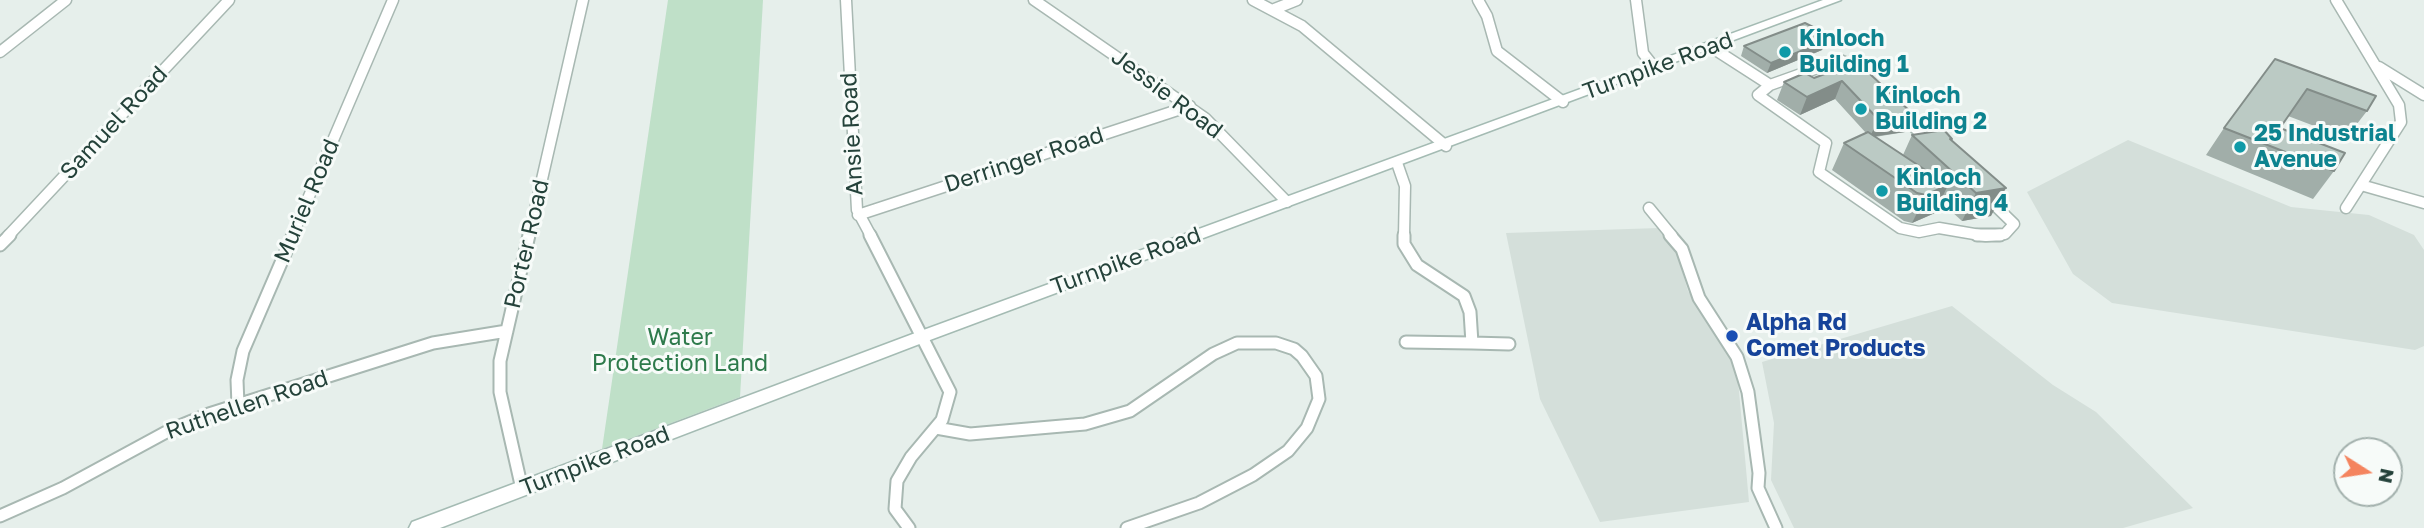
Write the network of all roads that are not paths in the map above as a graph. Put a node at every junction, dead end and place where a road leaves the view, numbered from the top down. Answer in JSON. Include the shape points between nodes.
{"nodes":[{"id":1,"x":66,"y":0,"type":"edge"},
{"id":2,"x":229,"y":0,"type":"edge"},
{"id":3,"x":393,"y":0,"type":"edge"},
{"id":4,"x":583,"y":0,"type":"edge"},
{"id":5,"x":846,"y":0,"type":"edge"},
{"id":6,"x":1034,"y":0,"type":"edge"},
{"id":7,"x":1253,"y":0,"type":"edge"},
{"id":8,"x":1297,"y":0,"type":"edge"},
{"id":9,"x":1478,"y":0,"type":"edge"},
{"id":10,"x":1636,"y":0,"type":"edge"},
{"id":11,"x":1835,"y":0,"type":"edge"},
{"id":12,"x":2336,"y":0,"type":"edge"},
{"id":13,"x":1272,"y":10,"type":"junction"},
{"id":14,"x":1711,"y":47,"type":"junction"},
{"id":15,"x":0,"y":52,"type":"edge"},
{"id":16,"x":2376,"y":65,"type":"junction"},
{"id":17,"x":1654,"y":67,"type":"junction"},
{"id":18,"x":1770,"y":85,"type":"junction"},
{"id":19,"x":2424,"y":95,"type":"edge"},
{"id":20,"x":1563,"y":102,"type":"junction"},
{"id":21,"x":1190,"y":106,"type":"junction"},
{"id":22,"x":1446,"y":146,"type":"junction"},
{"id":23,"x":1397,"y":163,"type":"junction"},
{"id":24,"x":2361,"y":185,"type":"junction"},
{"id":25,"x":1287,"y":202,"type":"junction"},
{"id":26,"x":2424,"y":203,"type":"edge"},
{"id":27,"x":1649,"y":208,"type":"dead end"},
{"id":28,"x":2346,"y":208,"type":"dead end"},
{"id":29,"x":858,"y":215,"type":"junction"},
{"id":30,"x":0,"y":245,"type":"edge"},
{"id":31,"x":507,"y":331,"type":"junction"},
{"id":32,"x":924,"y":336,"type":"junction"},
{"id":33,"x":1406,"y":342,"type":"dead end"},
{"id":34,"x":1472,"y":344,"type":"junction"},
{"id":35,"x":1509,"y":344,"type":"dead end"},
{"id":36,"x":238,"y":404,"type":"junction"},
{"id":37,"x":936,"y":428,"type":"junction"},
{"id":38,"x":522,"y":489,"type":"junction"},
{"id":39,"x":0,"y":516,"type":"edge"},
{"id":40,"x":419,"y":528,"type":"edge"},
{"id":41,"x":909,"y":528,"type":"edge"},
{"id":42,"x":1127,"y":528,"type":"edge"},
{"id":43,"x":1776,"y":528,"type":"edge"}],
"edges":[{"from":1,"to":15,"type":"street"},
{"from":2,"to":30,"type":"street","name":"Samuel Road"},
{"from":3,"to":36,"type":"street","name":"Muriel Road","via":[[243,351]]},
{"from":4,"to":31,"type":"street","name":"Porter Road"},
{"from":5,"to":29,"type":"street","name":"Ansie Road"},
{"from":6,"to":21,"type":"street","name":"Jessie Road"},
{"from":7,"to":13,"type":"street"},
{"from":8,"to":13,"type":"street"},
{"from":9,"to":20,"type":"street","via":[[1497,51]]},
{"from":10,"to":17,"type":"street","via":[[1643,52]]},
{"from":11,"to":14,"type":"main road","name":"Turnpike Road"},
{"from":12,"to":16,"type":"street"},
{"from":13,"to":22,"type":"street","via":[[1323,42]]},
{"from":14,"to":17,"type":"main road","name":"Turnpike Road"},
{"from":14,"to":18,"type":"street"},
{"from":16,"to":19,"type":"street"},
{"from":16,"to":24,"type":"street","via":[[2399,105],[2401,121]]},
{"from":17,"to":20,"type":"main road","name":"Turnpike Road"},
{"from":18,"to":18,"type":"street","via":[[1833,61],[1849,64],[2014,224],[2005,234],[1986,236],[1940,228],[1919,232],[1900,228],[1819,172],[1826,144],[1762,101],[1758,95]]},
{"from":20,"to":22,"type":"main road","name":"Turnpike Road"},
{"from":21,"to":25,"type":"street","name":"Jessie Road"},
{"from":21,"to":29,"type":"street","name":"Derringer Road"},
{"from":22,"to":23,"type":"main road","name":"Turnpike Road"},
{"from":23,"to":25,"type":"main road","name":"Turnpike Road"},
{"from":23,"to":34,"type":"street","via":[[1405,186],[1404,244],[1419,267],[1464,296]]},
{"from":24,"to":26,"type":"street"},
{"from":24,"to":28,"type":"street"},
{"from":25,"to":32,"type":"main road","name":"Turnpike Road"},
{"from":27,"to":43,"type":"street","via":[[1682,249],[1699,298],[1737,357],[1748,393],[1758,488]]},
{"from":29,"to":32,"type":"street","name":"Ansie Road"},
{"from":31,"to":36,"type":"street","name":"Ruthellen Road","via":[[433,344]]},
{"from":31,"to":38,"type":"street","name":"Porter Road","via":[[500,361],[500,392]]},
{"from":32,"to":37,"type":"street","name":"Ansie Road","via":[[950,393],[947,411]]},
{"from":32,"to":38,"type":"main road","name":"Turnpike Road"},
{"from":33,"to":34,"type":"street"},
{"from":34,"to":35,"type":"street"},
{"from":36,"to":39,"type":"street","name":"Ruthellen Road","via":[[170,430]]},
{"from":37,"to":41,"type":"street","name":"Ansie Road","via":[[897,481],[895,509]]},
{"from":37,"to":42,"type":"street","via":[[970,434],[1085,424],[1130,411],[1213,354],[1237,343],[1276,343],[1294,349],[1316,376],[1319,399],[1307,428],[1288,451],[1199,503]]},
{"from":38,"to":40,"type":"main road","name":"Turnpike Road"}]}
